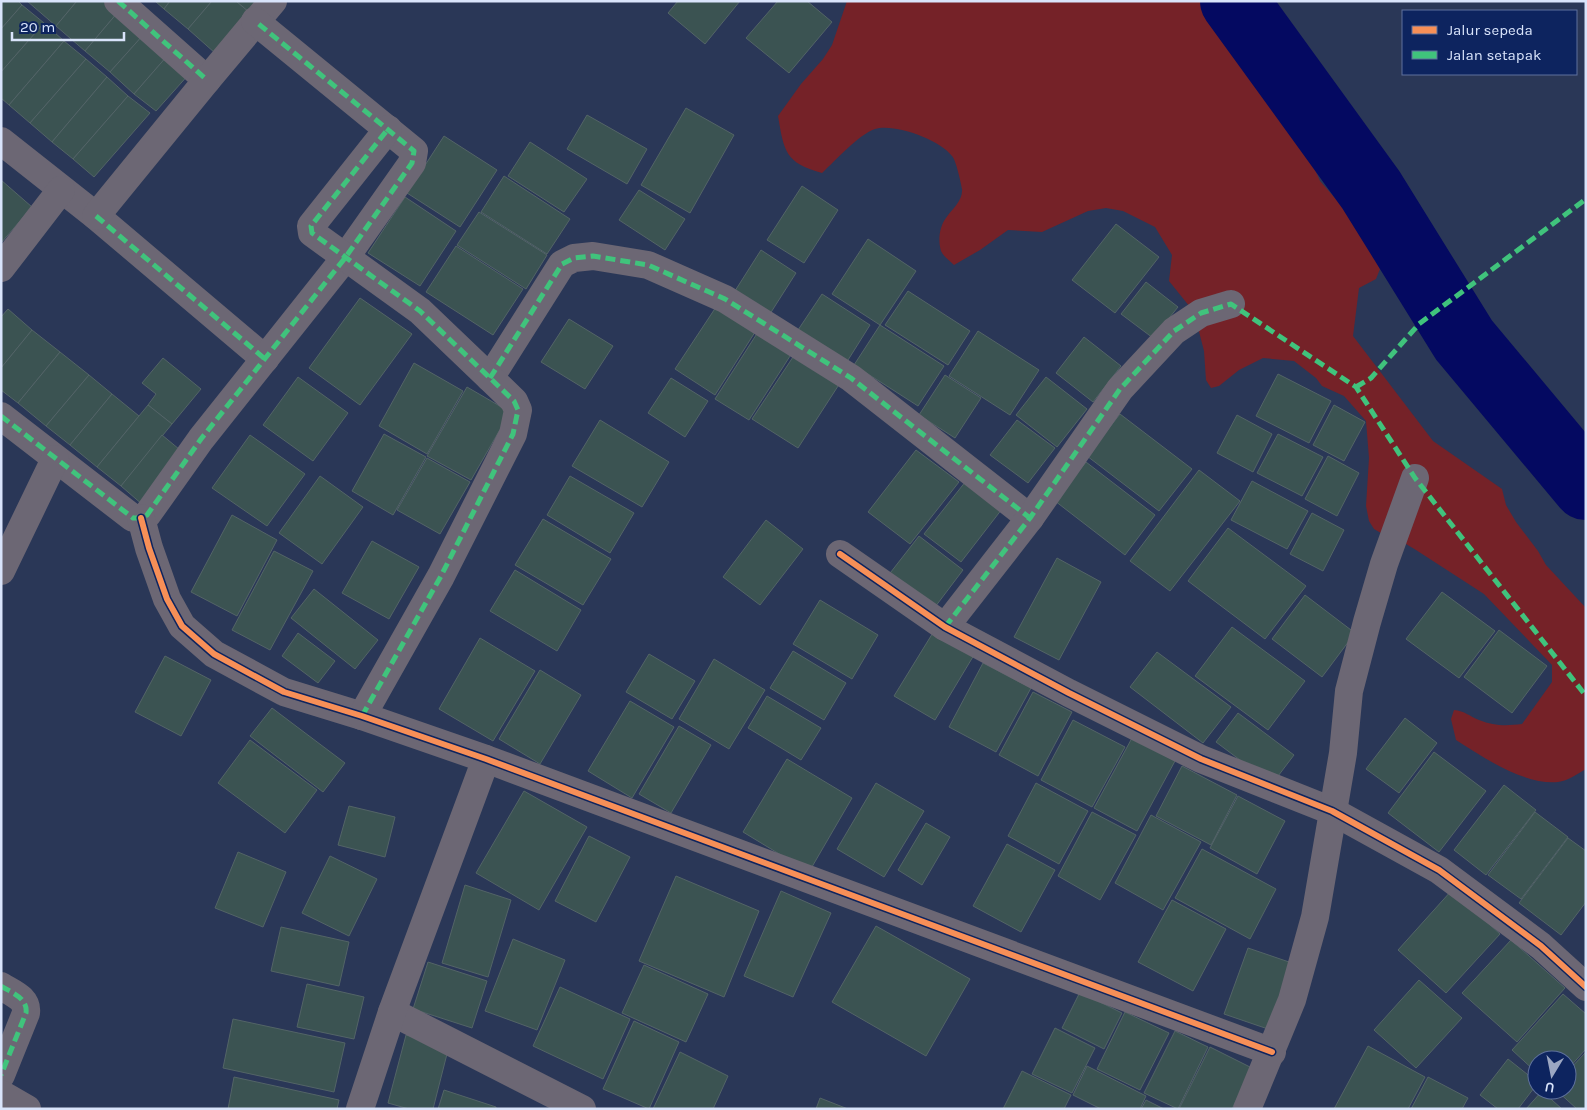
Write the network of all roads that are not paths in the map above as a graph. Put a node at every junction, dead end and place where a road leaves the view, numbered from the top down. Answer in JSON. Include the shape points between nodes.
{"nodes":[{"id":1,"x":118,"y":1,"type":"edge"},
{"id":2,"x":273,"y":1,"type":"edge"},
{"id":3,"x":256,"y":21,"type":"junction"},
{"id":4,"x":207,"y":80,"type":"junction"},
{"id":5,"x":388,"y":129,"type":"junction"},
{"id":6,"x":1,"y":141,"type":"edge"},
{"id":7,"x":61,"y":190,"type":"junction"},
{"id":8,"x":96,"y":216,"type":"junction"},
{"id":9,"x":345,"y":258,"type":"junction"},
{"id":10,"x":1,"y":268,"type":"edge"},
{"id":11,"x":1231,"y":304,"type":"dead end"},
{"id":12,"x":265,"y":359,"type":"junction"},
{"id":13,"x":490,"y":378,"type":"junction"},
{"id":14,"x":1,"y":416,"type":"edge"},
{"id":15,"x":50,"y":469,"type":"junction"},
{"id":16,"x":1415,"y":478,"type":"dead end"},
{"id":17,"x":141,"y":518,"type":"junction"},
{"id":18,"x":1030,"y":518,"type":"junction"},
{"id":19,"x":1,"y":533,"type":"edge"},
{"id":20,"x":840,"y":554,"type":"dead end"},
{"id":21,"x":1,"y":571,"type":"edge"},
{"id":22,"x":945,"y":627,"type":"junction"},
{"id":23,"x":362,"y":716,"type":"junction"},
{"id":24,"x":486,"y":759,"type":"junction"},
{"id":25,"x":1332,"y":811,"type":"junction"},
{"id":26,"x":1,"y":986,"type":"edge"},
{"id":27,"x":1586,"y":987,"type":"edge"},
{"id":28,"x":392,"y":1012,"type":"junction"},
{"id":29,"x":1272,"y":1052,"type":"junction"},
{"id":30,"x":1,"y":1075,"type":"edge"},
{"id":31,"x":1,"y":1094,"type":"edge"},
{"id":32,"x":1248,"y":1108,"type":"edge"},
{"id":33,"x":27,"y":1109,"type":"edge"},
{"id":34,"x":360,"y":1109,"type":"edge"},
{"id":35,"x":582,"y":1109,"type":"edge"}],
"edges":[{"from":1,"to":4,"type":"street"},
{"from":2,"to":3,"type":"street"},
{"from":3,"to":4,"type":"street"},
{"from":3,"to":5,"type":"street"},
{"from":4,"to":8,"type":"street"},
{"from":5,"to":9,"type":"street","via":[[414,151],[414,159]]},
{"from":5,"to":9,"type":"street","via":[[311,226],[312,234]]},
{"from":6,"to":7,"type":"street"},
{"from":7,"to":8,"type":"street"},
{"from":7,"to":10,"type":"street"},
{"from":8,"to":12,"type":"street"},
{"from":9,"to":12,"type":"street"},
{"from":9,"to":13,"type":"street","via":[[420,311]]},
{"from":11,"to":18,"type":"street","via":[[1201,313],[1174,331],[1120,389]]},
{"from":12,"to":17,"type":"street","via":[[201,439],[147,515]]},
{"from":13,"to":18,"type":"street","via":[[562,264],[574,258],[593,256],[648,265],[726,300],[851,378]]},
{"from":13,"to":23,"type":"street","via":[[514,401],[518,410],[513,434],[440,576]]},
{"from":14,"to":15,"type":"street"},
{"from":15,"to":17,"type":"street","via":[[133,518]]},
{"from":15,"to":19,"type":"street"},
{"from":15,"to":21,"type":"street"},
{"from":16,"to":25,"type":"street","via":[[1384,564],[1358,656]]},
{"from":17,"to":23,"type":"street","via":[[167,600],[182,626],[214,654],[264,682],[284,692]]},
{"from":18,"to":22,"type":"street"},
{"from":20,"to":22,"type":"street"},
{"from":22,"to":25,"type":"street","via":[[1201,759]]},
{"from":23,"to":24,"type":"street"},
{"from":24,"to":28,"type":"street"},
{"from":24,"to":29,"type":"street"},
{"from":25,"to":27,"type":"street","via":[[1439,870],[1541,946]]},
{"from":25,"to":29,"type":"street","via":[[1314,917],[1292,1000]]},
{"from":26,"to":30,"type":"street","via":[[24,1000],[27,1010]]},
{"from":28,"to":34,"type":"street"},
{"from":28,"to":35,"type":"street"},
{"from":29,"to":32,"type":"street"},
{"from":31,"to":33,"type":"street"}]}
